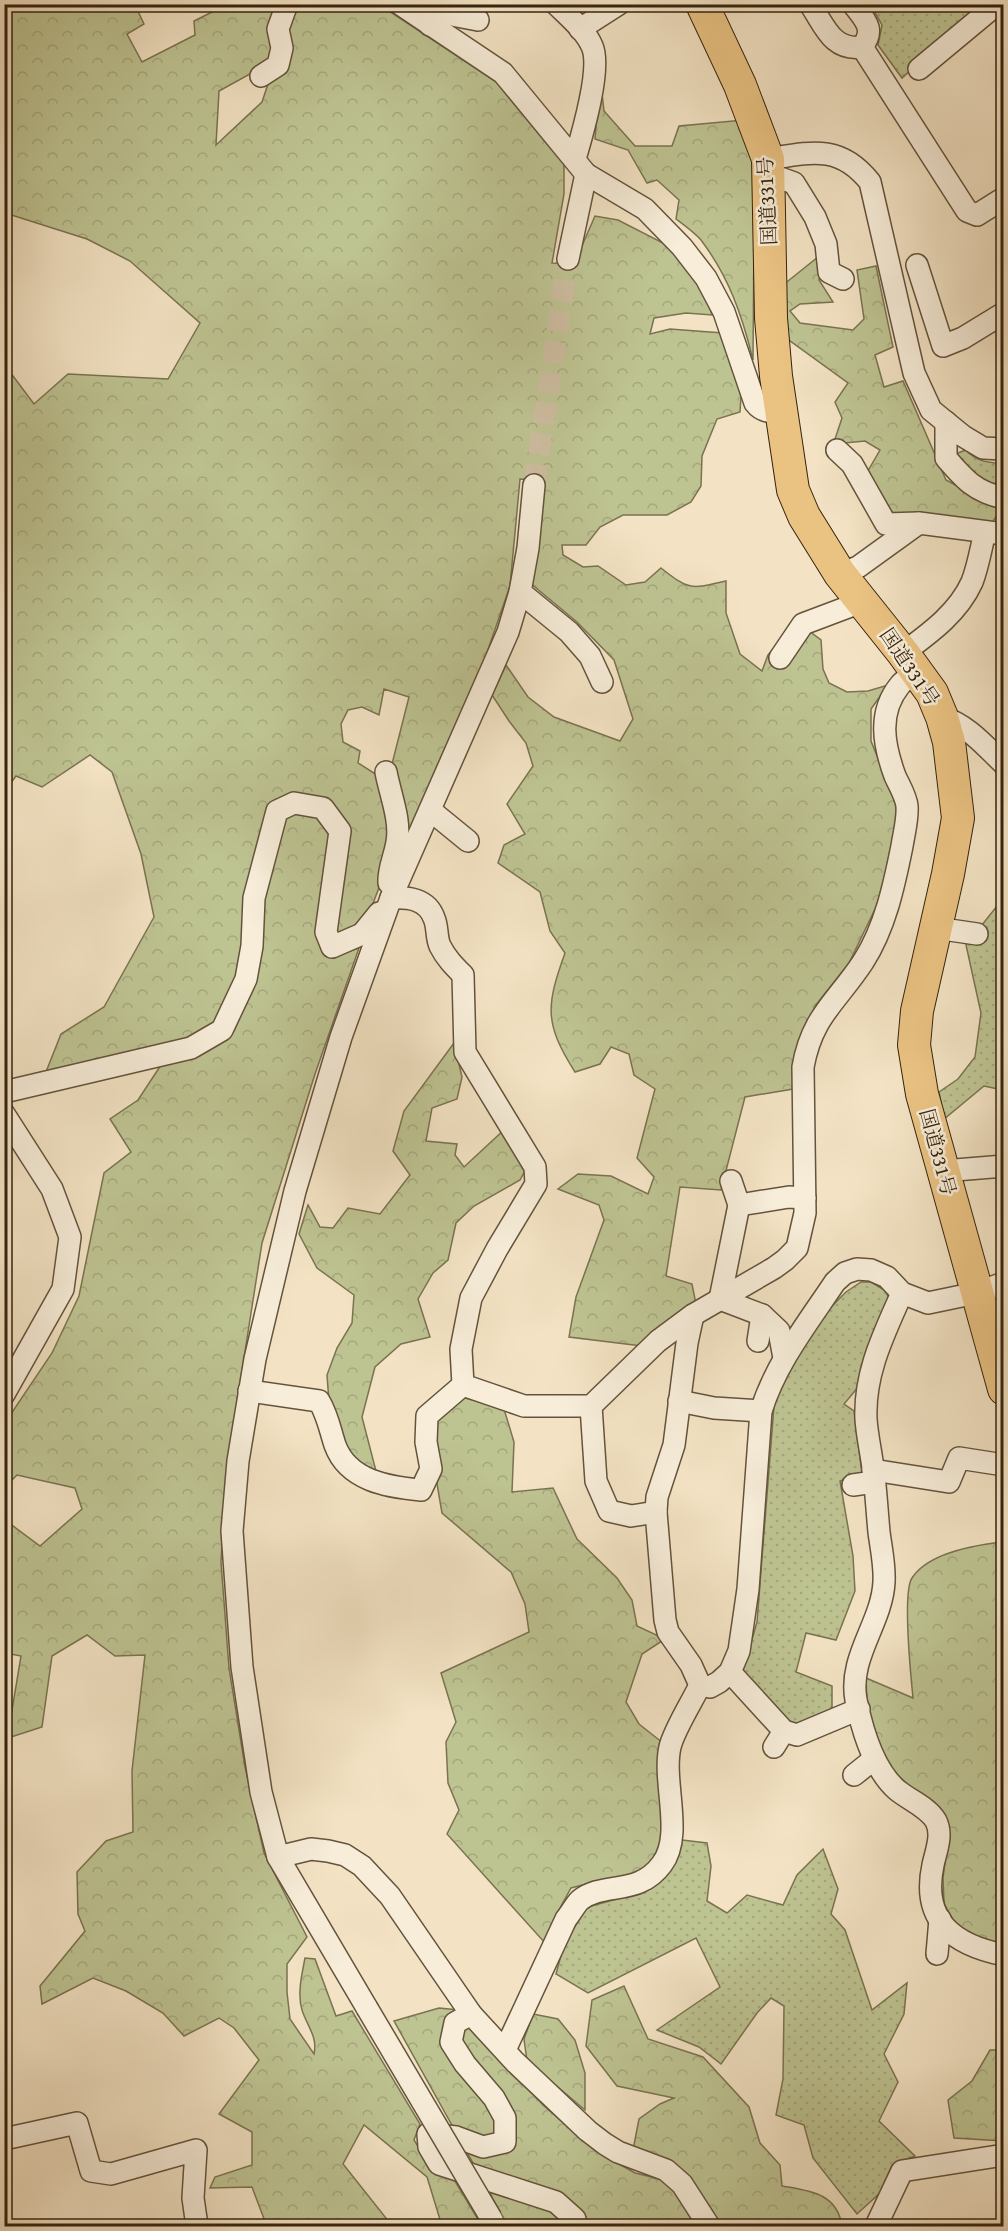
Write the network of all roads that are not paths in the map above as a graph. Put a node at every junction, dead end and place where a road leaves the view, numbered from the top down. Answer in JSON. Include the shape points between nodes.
{"nodes":[{"id":1,"x":288,"y":4,"type":"edge"},
{"id":2,"x":400,"y":4,"type":"edge"},
{"id":3,"x":556,"y":4,"type":"edge"},
{"id":4,"x":619,"y":4,"type":"edge"},
{"id":5,"x":702,"y":4,"type":"edge"},
{"id":6,"x":810,"y":4,"type":"edge"},
{"id":7,"x":853,"y":4,"type":"edge"},
{"id":8,"x":986,"y":4,"type":"edge"},
{"id":9,"x":478,"y":20,"type":"dead end"},
{"id":10,"x":430,"y":25,"type":"junction"},
{"id":11,"x":580,"y":29,"type":"junction"},
{"id":12,"x":862,"y":47,"type":"junction"},
{"id":13,"x":919,"y":69,"type":"dead end"},
{"id":14,"x":261,"y":76,"type":"dead end"},
{"id":15,"x":768,"y":166,"type":"junction"},
{"id":16,"x":580,"y":167,"type":"junction"},
{"id":17,"x":1004,"y":198,"type":"edge"},
{"id":18,"x":568,"y":259,"type":"tunnel mouth"},
{"id":19,"x":917,"y":265,"type":"dead end"},
{"id":20,"x":843,"y":279,"type":"dead end"},
{"id":21,"x":1004,"y":313,"type":"edge"},
{"id":22,"x":780,"y":411,"type":"junction"},
{"id":23,"x":946,"y":422,"type":"junction"},
{"id":24,"x":1004,"y":449,"type":"edge"},
{"id":25,"x":837,"y":450,"type":"dead end"},
{"id":26,"x":534,"y":485,"type":"tunnel mouth"},
{"id":27,"x":1004,"y":498,"type":"edge"},
{"id":28,"x":919,"y":523,"type":"junction"},
{"id":29,"x":994,"y":533,"type":"edge"},
{"id":30,"x":840,"y":574,"type":"junction"},
{"id":31,"x":520,"y":592,"type":"junction"},
{"id":32,"x":864,"y":601,"type":"junction"},
{"id":33,"x":780,"y":658,"type":"dead end"},
{"id":34,"x":910,"y":662,"type":"junction"},
{"id":35,"x":602,"y":682,"type":"dead end"},
{"id":36,"x":942,"y":717,"type":"junction"},
{"id":37,"x":1003,"y":764,"type":"edge"},
{"id":38,"x":386,"y":772,"type":"dead end"},
{"id":39,"x":430,"y":810,"type":"junction"},
{"id":40,"x":468,"y":841,"type":"dead end"},
{"id":41,"x":391,"y":898,"type":"junction"},
{"id":42,"x":936,"y":928,"type":"junction"},
{"id":43,"x":977,"y":934,"type":"dead end"},
{"id":44,"x":4,"y":1092,"type":"edge"},
{"id":45,"x":4,"y":1114,"type":"edge"},
{"id":46,"x":1004,"y":1166,"type":"edge"},
{"id":47,"x":943,"y":1171,"type":"junction"},
{"id":48,"x":731,"y":1181,"type":"dead end"},
{"id":49,"x":805,"y":1198,"type":"junction"},
{"id":50,"x":740,"y":1205,"type":"junction"},
{"id":51,"x":990,"y":1288,"type":"edge"},
{"id":52,"x":902,"y":1293,"type":"junction"},
{"id":53,"x":720,"y":1299,"type":"junction"},
{"id":54,"x":693,"y":1315,"type":"junction"},
{"id":55,"x":762,"y":1315,"type":"junction"},
{"id":56,"x":758,"y":1341,"type":"dead end"},
{"id":57,"x":784,"y":1359,"type":"junction"},
{"id":58,"x":463,"y":1385,"type":"junction"},
{"id":59,"x":1004,"y":1389,"type":"edge"},
{"id":60,"x":249,"y":1391,"type":"junction"},
{"id":61,"x":4,"y":1394,"type":"edge"},
{"id":62,"x":679,"y":1401,"type":"junction"},
{"id":63,"x":591,"y":1406,"type":"junction"},
{"id":64,"x":761,"y":1412,"type":"junction"},
{"id":65,"x":1004,"y":1464,"type":"edge"},
{"id":66,"x":874,"y":1476,"type":"junction"},
{"id":67,"x":853,"y":1485,"type":"dead end"},
{"id":68,"x":656,"y":1512,"type":"junction"},
{"id":69,"x":730,"y":1672,"type":"junction"},
{"id":70,"x":700,"y":1685,"type":"junction"},
{"id":71,"x":859,"y":1709,"type":"junction"},
{"id":72,"x":874,"y":1759,"type":"junction"},
{"id":73,"x":854,"y":1775,"type":"dead end"},
{"id":74,"x":278,"y":1857,"type":"junction"},
{"id":75,"x":940,"y":1919,"type":"junction"},
{"id":76,"x":936,"y":1954,"type":"dead end"},
{"id":77,"x":1004,"y":1955,"type":"edge"},
{"id":78,"x":471,"y":2014,"type":"junction"},
{"id":79,"x":506,"y":2050,"type":"junction"},
{"id":80,"x":4,"y":2139,"type":"edge"},
{"id":81,"x":1004,"y":2156,"type":"edge"},
{"id":82,"x":493,"y":2222,"type":"edge"},
{"id":83,"x":197,"y":2226,"type":"edge"},
{"id":84,"x":576,"y":2226,"type":"edge"},
{"id":85,"x":709,"y":2226,"type":"edge"},
{"id":86,"x":876,"y":2226,"type":"edge"}],
"edges":[{"from":1,"to":14,"type":"street","via":[[278,29],[282,48],[278,65]]},
{"from":2,"to":10,"type":"street"},
{"from":3,"to":11,"type":"street"},
{"from":4,"to":11,"type":"street"},
{"from":5,"to":15,"type":"highway","name":"国道331号","via":[[740,85]]},
{"from":6,"to":12,"type":"street","via":[[841,46]]},
{"from":7,"to":12,"type":"street","via":[[869,31]]},
{"from":8,"to":13,"type":"street","via":[[990,10]]},
{"from":9,"to":10,"type":"street","via":[[436,12]]},
{"from":10,"to":16,"type":"street","via":[[503,73]]},
{"from":11,"to":16,"type":"street","via":[[596,57]]},
{"from":12,"to":17,"type":"street","via":[[967,211],[977,215]]},
{"from":15,"to":20,"type":"street","via":[[794,183],[826,244],[829,272]]},
{"from":15,"to":22,"type":"highway","name":"国道331号","via":[[771,318]]},
{"from":15,"to":23,"type":"street","via":[[806,153],[844,158],[870,182],[914,373],[932,410]]},
{"from":16,"to":18,"type":"street"},
{"from":16,"to":22,"type":"street","via":[[645,209],[682,248],[706,278],[724,312],[755,403],[760,409]]},
{"from":19,"to":21,"type":"street","via":[[943,346]]},
{"from":22,"to":30,"type":"highway","name":"国道331号","via":[[793,490],[804,516]]},
{"from":23,"to":24,"type":"street","via":[[983,448]]},
{"from":23,"to":27,"type":"street","via":[[946,458],[966,482]]},
{"from":25,"to":28,"type":"street","via":[[852,464],[886,524]]},
{"from":26,"to":31,"type":"street"},
{"from":28,"to":29,"type":"street"},
{"from":28,"to":30,"type":"street","via":[[858,567]]},
{"from":29,"to":34,"type":"street","via":[[959,603]]},
{"from":30,"to":32,"type":"highway","name":"国道331号"},
{"from":31,"to":35,"type":"street","via":[[569,632],[590,656]]},
{"from":31,"to":39,"type":"street","via":[[508,632]]},
{"from":32,"to":33,"type":"street","via":[[803,624]]},
{"from":32,"to":34,"type":"highway","name":"国道331号"},
{"from":34,"to":36,"type":"highway","name":"国道331号","via":[[932,693]]},
{"from":34,"to":49,"type":"street","via":[[888,706],[884,724],[886,747],[907,804],[891,899],[863,961],[824,1010],[806,1049]]},
{"from":36,"to":37,"type":"street","via":[[972,733]]},
{"from":36,"to":42,"type":"highway","name":"国道331号","via":[[953,764],[958,818]]},
{"from":38,"to":41,"type":"street","via":[[398,840],[389,877]]},
{"from":39,"to":40,"type":"street"},
{"from":39,"to":41,"type":"street"},
{"from":41,"to":44,"type":"street","via":[[362,934],[332,947],[326,932],[340,831],[323,808],[294,803],[277,811],[254,898],[246,979],[222,1030],[191,1048]]},
{"from":41,"to":58,"type":"street","via":[[407,897],[422,902],[434,917],[446,958],[463,975],[465,1052],[535,1167],[536,1184],[471,1298],[461,1349]]},
{"from":41,"to":60,"type":"street","via":[[341,1037],[295,1191]]},
{"from":42,"to":43,"type":"street"},
{"from":42,"to":47,"type":"highway","name":"国道331号","via":[[920,992],[914,1045],[922,1094]]},
{"from":45,"to":61,"type":"street","via":[[52,1189],[70,1237],[63,1289]]},
{"from":46,"to":47,"type":"street"},
{"from":47,"to":51,"type":"highway","name":"国道331号"},
{"from":48,"to":50,"type":"street"},
{"from":49,"to":50,"type":"street"},
{"from":49,"to":53,"type":"street","via":[[797,1248],[774,1268]]},
{"from":50,"to":53,"type":"street"},
{"from":51,"to":52,"type":"street","via":[[928,1303]]},
{"from":51,"to":59,"type":"highway","name":"国道331号"},
{"from":52,"to":57,"type":"street","via":[[887,1277],[871,1270],[844,1273]]},
{"from":52,"to":66,"type":"street","via":[[873,1359],[867,1390],[866,1419]]},
{"from":53,"to":54,"type":"street"},
{"from":53,"to":55,"type":"street"},
{"from":54,"to":62,"type":"street"},
{"from":54,"to":63,"type":"street","via":[[658,1341]]},
{"from":55,"to":56,"type":"street"},
{"from":55,"to":57,"type":"street","via":[[779,1331]]},
{"from":57,"to":64,"type":"street"},
{"from":58,"to":60,"type":"street","via":[[427,1416],[431,1469],[421,1490],[390,1487],[352,1472],[336,1447],[320,1401]]},
{"from":58,"to":63,"type":"street","via":[[524,1406]]},
{"from":60,"to":74,"type":"street","via":[[232,1531],[242,1667],[261,1792]]},
{"from":62,"to":64,"type":"street"},
{"from":62,"to":68,"type":"street","via":[[674,1445]]},
{"from":63,"to":68,"type":"street","via":[[596,1481],[609,1511],[631,1516]]},
{"from":64,"to":69,"type":"street","via":[[748,1589],[739,1651]]},
{"from":65,"to":66,"type":"street","via":[[959,1458],[949,1482]]},
{"from":66,"to":67,"type":"street"},
{"from":66,"to":71,"type":"street","via":[[884,1584],[856,1674]]},
{"from":68,"to":70,"type":"street","via":[[664,1620]]},
{"from":69,"to":70,"type":"street","via":[[710,1687]]},
{"from":69,"to":71,"type":"street","via":[[779,1739]]},
{"from":70,"to":79,"type":"street","via":[[670,1745],[671,1841],[664,1862],[639,1884],[580,1900],[566,1918]]},
{"from":71,"to":72,"type":"street"},
{"from":72,"to":73,"type":"street"},
{"from":72,"to":75,"type":"street","via":[[897,1790],[935,1820],[939,1833],[930,1882],[931,1900]]},
{"from":74,"to":78,"type":"street","via":[[311,1849],[345,1855],[362,1866],[390,1896]]},
{"from":74,"to":82,"type":"street","bridge":true},
{"from":75,"to":76,"type":"street"},
{"from":75,"to":77,"type":"street","via":[[966,1945]]},
{"from":78,"to":79,"type":"street"},
{"from":78,"to":84,"type":"street","via":[[455,2023],[451,2042],[500,2108],[505,2118],[505,2142],[483,2146],[456,2137],[428,2134],[429,2147],[439,2164],[556,2202],[575,2219]]},
{"from":79,"to":85,"type":"street","via":[[588,2131],[618,2152],[666,2170],[682,2184]]},
{"from":80,"to":83,"type":"street","via":[[77,2123],[91,2170],[111,2174],[196,2151],[193,2198]]},
{"from":81,"to":86,"type":"street","via":[[902,2171]]}]}
